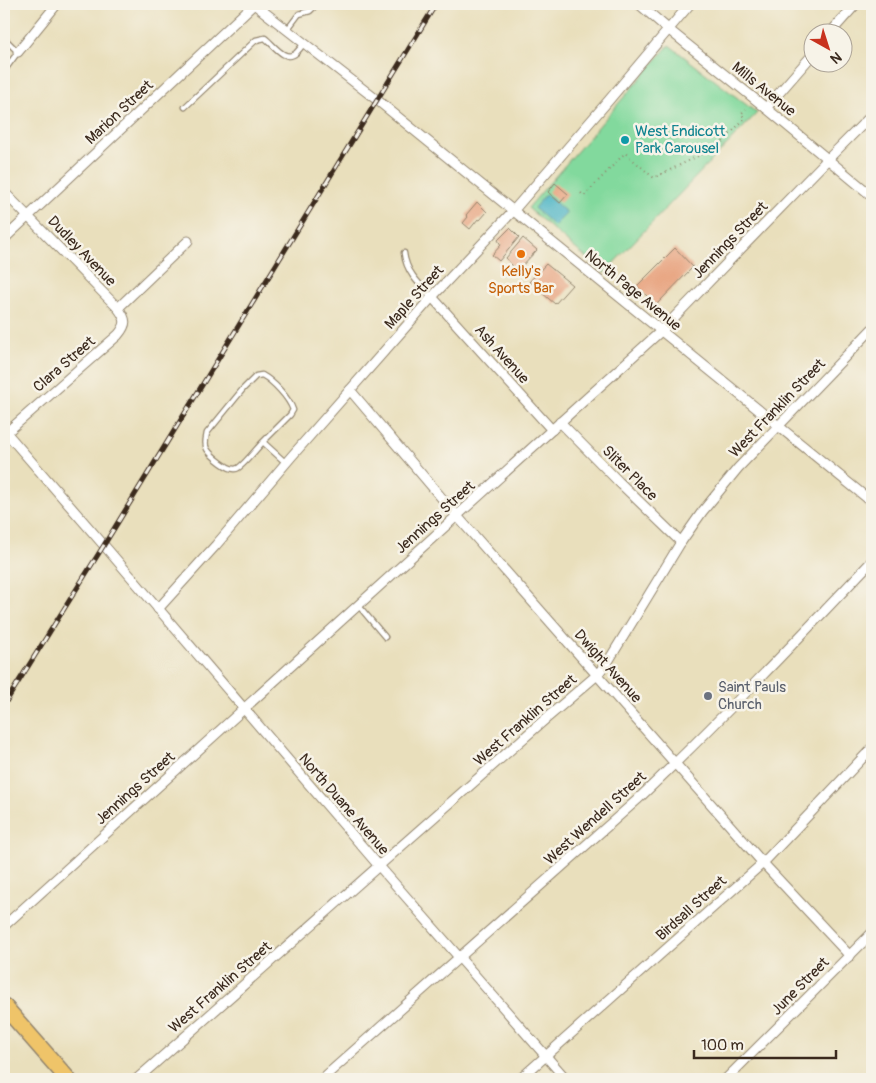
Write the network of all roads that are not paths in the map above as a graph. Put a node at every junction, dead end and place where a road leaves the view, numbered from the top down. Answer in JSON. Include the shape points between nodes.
{"nodes":[{"id":1,"x":57,"y":4,"type":"edge"},
{"id":2,"x":254,"y":4,"type":"edge"},
{"id":3,"x":317,"y":4,"type":"edge"},
{"id":4,"x":639,"y":4,"type":"edge"},
{"id":5,"x":690,"y":4,"type":"edge"},
{"id":6,"x":856,"y":4,"type":"edge"},
{"id":7,"x":840,"y":22,"type":"edge"},
{"id":8,"x":668,"y":29,"type":"junction"},
{"id":9,"x":287,"y":30,"type":"junction"},
{"id":10,"x":4,"y":38,"type":"edge"},
{"id":11,"x":304,"y":43,"type":"junction"},
{"id":12,"x":18,"y":52,"type":"junction"},
{"id":13,"x":804,"y":64,"type":"edge"},
{"id":14,"x":4,"y":71,"type":"edge"},
{"id":15,"x":185,"y":107,"type":"dead end"},
{"id":16,"x":766,"y":108,"type":"junction"},
{"id":17,"x":872,"y":115,"type":"edge"},
{"id":18,"x":828,"y":158,"type":"junction"},
{"id":19,"x":4,"y":192,"type":"edge"},
{"id":20,"x":872,"y":196,"type":"edge"},
{"id":21,"x":513,"y":211,"type":"junction"},
{"id":22,"x":28,"y":216,"type":"junction"},
{"id":23,"x":4,"y":239,"type":"edge"},
{"id":24,"x":188,"y":241,"type":"dead end"},
{"id":25,"x":404,"y":253,"type":"dead end"},
{"id":26,"x":432,"y":297,"type":"junction"},
{"id":27,"x":118,"y":308,"type":"junction"},
{"id":28,"x":872,"y":329,"type":"edge"},
{"id":29,"x":662,"y":331,"type":"junction"},
{"id":30,"x":118,"y":335,"type":"joint"},
{"id":31,"x":350,"y":390,"type":"junction"},
{"id":32,"x":560,"y":422,"type":"junction"},
{"id":33,"x":779,"y":426,"type":"junction"},
{"id":34,"x":552,"y":430,"type":"junction"},
{"id":35,"x":5,"y":431,"type":"edge"},
{"id":36,"x":263,"y":442,"type":"junction"},
{"id":37,"x":286,"y":463,"type":"junction"},
{"id":38,"x":872,"y":502,"type":"edge"},
{"id":39,"x":458,"y":516,"type":"junction"},
{"id":40,"x":681,"y":542,"type":"junction"},
{"id":41,"x":872,"y":561,"type":"edge"},
{"id":42,"x":358,"y":605,"type":"junction"},
{"id":43,"x":158,"y":609,"type":"junction"},
{"id":44,"x":385,"y":637,"type":"dead end"},
{"id":45,"x":597,"y":675,"type":"junction"},
{"id":46,"x":243,"y":709,"type":"junction"},
{"id":47,"x":872,"y":748,"type":"edge"},
{"id":48,"x":676,"y":763,"type":"junction"},
{"id":49,"x":763,"y":862,"type":"junction"},
{"id":50,"x":379,"y":866,"type":"junction"},
{"id":51,"x":4,"y":926,"type":"edge"},
{"id":52,"x":872,"y":933,"type":"edge"},
{"id":53,"x":850,"y":956,"type":"junction"},
{"id":54,"x":459,"y":958,"type":"junction"},
{"id":55,"x":4,"y":1006,"type":"edge"},
{"id":56,"x":546,"y":1056,"type":"junction"},
{"id":57,"x":68,"y":1079,"type":"edge"},
{"id":58,"x":137,"y":1079,"type":"edge"},
{"id":59,"x":322,"y":1079,"type":"edge"},
{"id":60,"x":520,"y":1079,"type":"edge"},
{"id":61,"x":566,"y":1079,"type":"edge"},
{"id":62,"x":726,"y":1079,"type":"edge"}],
"edges":[{"from":1,"to":12,"type":"street"},
{"from":2,"to":9,"type":"street","name":"North Page Avenue"},
{"from":2,"to":22,"type":"street","name":"Marion Street"},
{"from":3,"to":9,"type":"lane","via":[[310,11],[299,14]]},
{"from":4,"to":8,"type":"street","name":"Mills Avenue"},
{"from":5,"to":8,"type":"street","name":"Maple Street"},
{"from":6,"to":7,"type":"street"},
{"from":8,"to":16,"type":"street","name":"Mills Avenue"},
{"from":8,"to":21,"type":"street","name":"Maple Street"},
{"from":9,"to":11,"type":"street","name":"North Page Avenue"},
{"from":10,"to":12,"type":"lane"},
{"from":11,"to":15,"type":"lane","via":[[290,56],[265,38],[256,40]]},
{"from":11,"to":21,"type":"street","name":"North Page Avenue"},
{"from":12,"to":14,"type":"lane"},
{"from":13,"to":16,"type":"street"},
{"from":16,"to":18,"type":"street","name":"Mills Avenue"},
{"from":17,"to":18,"type":"street","name":"Jennings Street"},
{"from":18,"to":20,"type":"street","name":"Mills Avenue"},
{"from":18,"to":29,"type":"street","name":"Jennings Street"},
{"from":19,"to":22,"type":"street","name":"Dudley Avenue"},
{"from":21,"to":26,"type":"street","name":"Maple Street"},
{"from":21,"to":29,"type":"street","name":"North Page Avenue"},
{"from":22,"to":23,"type":"street","name":"Marion Street"},
{"from":22,"to":27,"type":"street","name":"Dudley Avenue"},
{"from":24,"to":27,"type":"street"},
{"from":25,"to":26,"type":"lane","via":[[415,280]]},
{"from":26,"to":31,"type":"street","name":"Maple Street"},
{"from":26,"to":34,"type":"street","name":"Ash Avenue"},
{"from":27,"to":30,"type":"street","name":"Dudley Avenue","via":[[126,322]]},
{"from":28,"to":33,"type":"street","name":"West Franklin Street"},
{"from":29,"to":32,"type":"street","name":"Jennings Street"},
{"from":29,"to":33,"type":"street","name":"North Page Avenue"},
{"from":30,"to":35,"type":"street","name":"Clara Street"},
{"from":31,"to":37,"type":"street","name":"Maple Street"},
{"from":31,"to":39,"type":"street","name":"Dwight Avenue"},
{"from":32,"to":34,"type":"street","name":"Jennings Street"},
{"from":32,"to":40,"type":"street","name":"Sliter Place"},
{"from":33,"to":38,"type":"street","name":"North Page Avenue"},
{"from":33,"to":40,"type":"street","name":"West Franklin Street","via":[[738,468]]},
{"from":34,"to":39,"type":"street","name":"Jennings Street"},
{"from":35,"to":43,"type":"street","name":"North Duane Avenue"},
{"from":36,"to":36,"type":"lane","via":[[238,468],[232,469],[206,448],[205,441],[207,433],[243,388],[256,376],[262,375],[270,380],[293,410]]},
{"from":36,"to":37,"type":"lane"},
{"from":37,"to":43,"type":"street","name":"Maple Street"},
{"from":39,"to":42,"type":"street","name":"Jennings Street"},
{"from":39,"to":45,"type":"street","name":"Dwight Avenue"},
{"from":40,"to":45,"type":"street","name":"West Franklin Street"},
{"from":41,"to":48,"type":"street","name":"West Wendell Street"},
{"from":42,"to":44,"type":"lane"},
{"from":42,"to":46,"type":"street","name":"Jennings Street"},
{"from":43,"to":46,"type":"street","name":"North Duane Avenue"},
{"from":45,"to":48,"type":"street","name":"Dwight Avenue"},
{"from":45,"to":50,"type":"street","name":"West Franklin Street"},
{"from":46,"to":50,"type":"street","name":"North Duane Avenue"},
{"from":46,"to":51,"type":"street","name":"Jennings Street"},
{"from":47,"to":49,"type":"street","name":"Birdsall Street"},
{"from":48,"to":49,"type":"street","name":"Dwight Avenue"},
{"from":48,"to":54,"type":"street","name":"West Wendell Street"},
{"from":49,"to":53,"type":"street","name":"Dwight Avenue"},
{"from":49,"to":56,"type":"street","name":"Birdsall Street"},
{"from":50,"to":54,"type":"street","name":"North Duane Avenue"},
{"from":50,"to":58,"type":"street","name":"West Franklin Street"},
{"from":52,"to":53,"type":"street","name":"June Street"},
{"from":53,"to":62,"type":"street","name":"June Street"},
{"from":54,"to":56,"type":"street","name":"North Duane Avenue"},
{"from":54,"to":59,"type":"street","name":"West Wendell Street"},
{"from":55,"to":57,"type":"main road"},
{"from":56,"to":60,"type":"street","name":"Birdsall Street"},
{"from":56,"to":61,"type":"street","name":"North Duane Avenue"}]}
